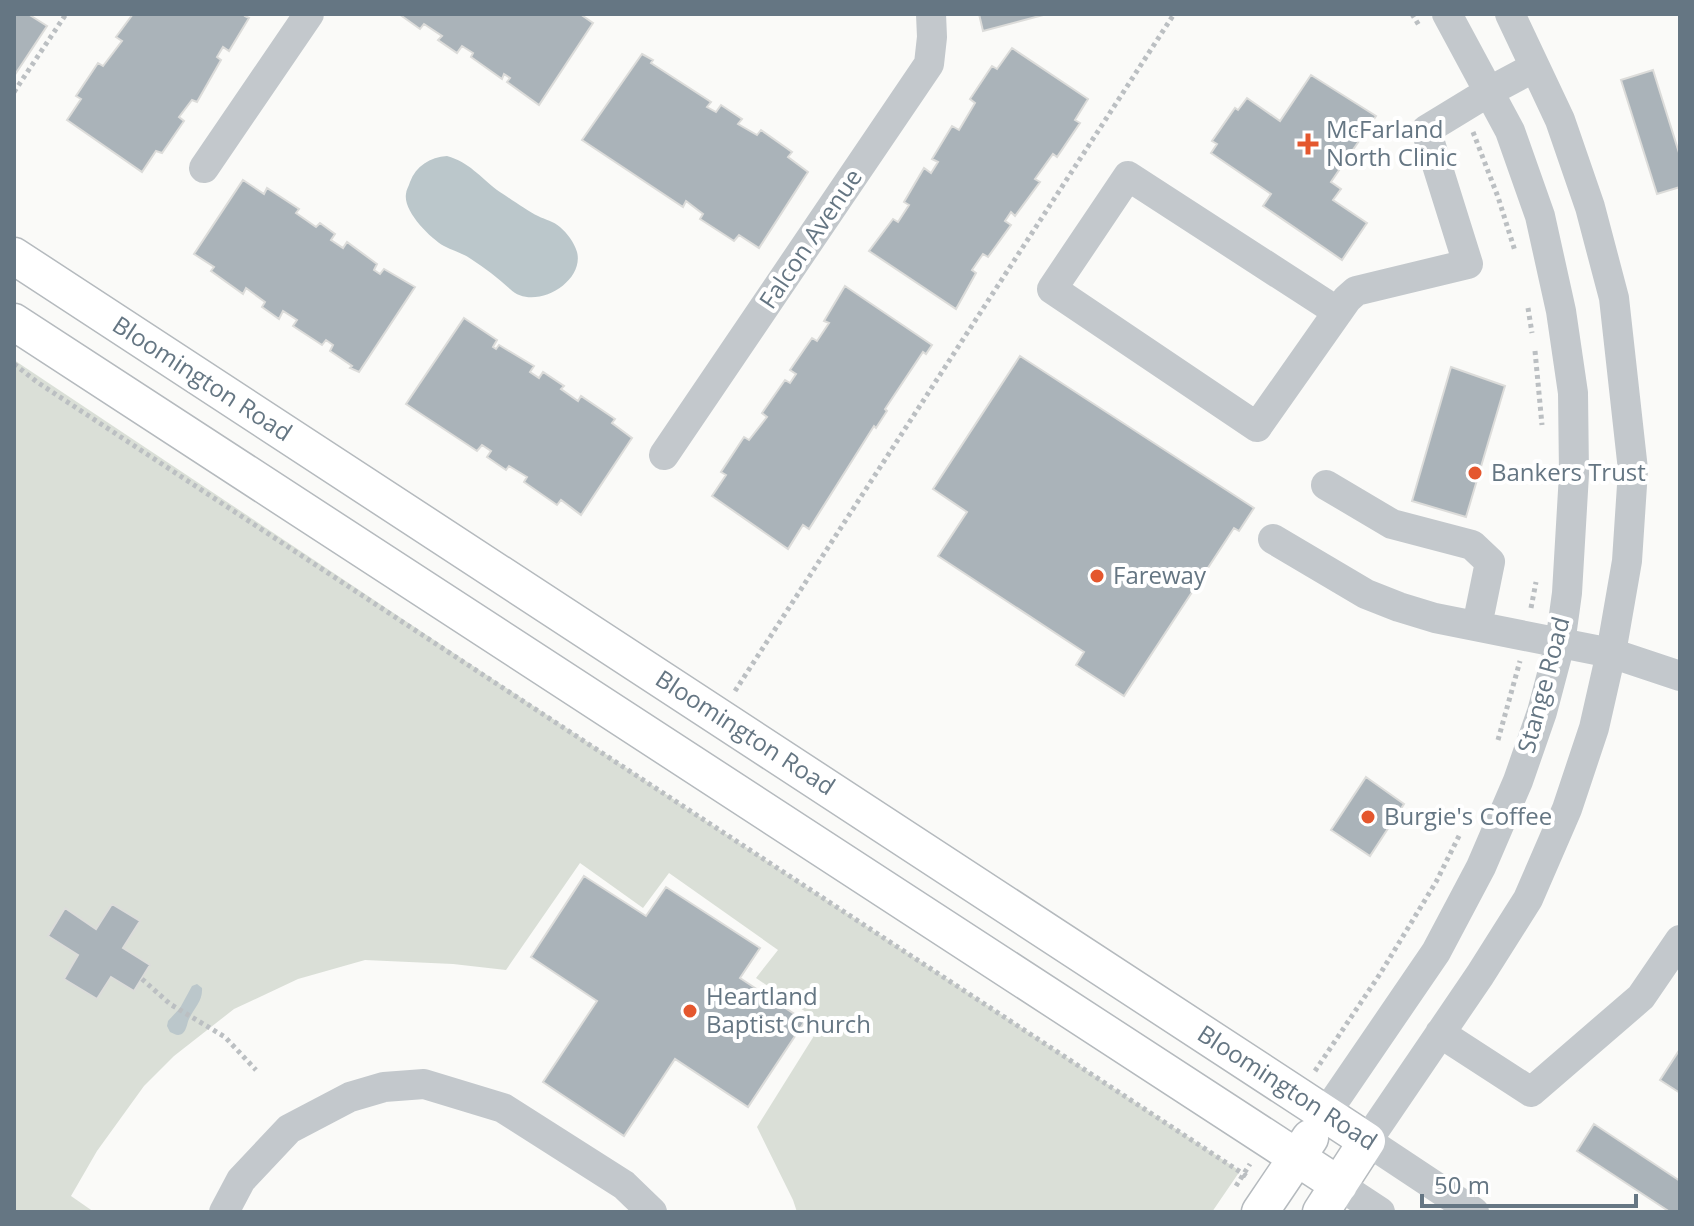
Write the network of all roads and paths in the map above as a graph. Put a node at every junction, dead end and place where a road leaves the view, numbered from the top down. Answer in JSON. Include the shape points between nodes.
{"nodes":[{"id":1,"x":66,"y":14,"type":"edge"},
{"id":2,"x":309,"y":14,"type":"edge"},
{"id":3,"x":931,"y":14,"type":"edge"},
{"id":4,"x":1174,"y":14,"type":"edge"},
{"id":5,"x":1447,"y":14,"type":"edge"},
{"id":6,"x":1510,"y":14,"type":"edge"},
{"id":7,"x":1535,"y":67,"type":"junction"},
{"id":8,"x":1490,"y":91,"type":"junction"},
{"id":9,"x":14,"y":92,"type":"edge"},
{"id":10,"x":1470,"y":124,"type":"dead end"},
{"id":11,"x":204,"y":168,"type":"dead end"},
{"id":12,"x":14,"y":256,"type":"edge"},
{"id":13,"x":1517,"y":261,"type":"dead end"},
{"id":14,"x":1527,"y":303,"type":"dead end"},
{"id":15,"x":1338,"y":312,"type":"junction"},
{"id":16,"x":14,"y":322,"type":"edge"},
{"id":17,"x":14,"y":364,"type":"edge"},
{"id":18,"x":1542,"y":429,"type":"dead end"},
{"id":19,"x":664,"y":455,"type":"dead end"},
{"id":20,"x":1326,"y":485,"type":"dead end"},
{"id":21,"x":1273,"y":539,"type":"dead end"},
{"id":22,"x":1537,"y":573,"type":"dead end"},
{"id":23,"x":1531,"y":609,"type":"dead end"},
{"id":24,"x":1477,"y":626,"type":"junction"},
{"id":25,"x":1560,"y":644,"type":"junction"},
{"id":26,"x":1611,"y":653,"type":"junction"},
{"id":27,"x":1519,"y":666,"type":"dead end"},
{"id":28,"x":1680,"y":676,"type":"edge"},
{"id":29,"x":718,"y":716,"type":"junction"},
{"id":30,"x":1497,"y":744,"type":"dead end"},
{"id":31,"x":1464,"y":827,"type":"dead end"},
{"id":32,"x":1680,"y":940,"type":"edge"},
{"id":33,"x":142,"y":979,"type":"dead end"},
{"id":34,"x":1440,"y":1033,"type":"junction"},
{"id":35,"x":1318,"y":1066,"type":"dead end"},
{"id":36,"x":256,"y":1070,"type":"dead end"},
{"id":37,"x":1326,"y":1113,"type":"junction"},
{"id":38,"x":1367,"y":1141,"type":"junction"},
{"id":39,"x":1298,"y":1157,"type":"junction"},
{"id":40,"x":1247,"y":1177,"type":"dead end"},
{"id":41,"x":1330,"y":1198,"type":"edge"},
{"id":42,"x":224,"y":1212,"type":"edge"},
{"id":43,"x":652,"y":1212,"type":"edge"},
{"id":44,"x":1260,"y":1212,"type":"edge"},
{"id":45,"x":1380,"y":1212,"type":"edge"},
{"id":46,"x":1474,"y":1212,"type":"edge"}],
"edges":[{"from":1,"to":9,"type":"path"},
{"from":2,"to":11,"type":"street"},
{"from":3,"to":19,"type":"street","name":"Falcon Avenue","via":[[929,64]]},
{"from":4,"to":29,"type":"path"},
{"from":5,"to":8,"type":"street","name":"Stange Road"},
{"from":6,"to":7,"type":"street"},
{"from":7,"to":8,"type":"street"},
{"from":7,"to":26,"type":"street","via":[[1590,207],[1614,298],[1633,470],[1627,561]]},
{"from":8,"to":15,"type":"street","via":[[1426,130],[1468,264],[1356,291]]},
{"from":8,"to":25,"type":"street","name":"Stange Road","via":[[1540,216],[1573,393],[1574,488]]},
{"from":10,"to":13,"type":"path"},
{"from":12,"to":29,"type":"main road","name":"Bloomington Road"},
{"from":14,"to":18,"type":"path"},
{"from":15,"to":15,"type":"street","via":[[1257,427],[1052,289],[1128,176]]},
{"from":16,"to":39,"type":"main road"},
{"from":17,"to":40,"type":"path"},
{"from":20,"to":24,"type":"street","via":[[1392,524],[1472,545],[1490,562]]},
{"from":21,"to":24,"type":"street","via":[[1366,594]]},
{"from":22,"to":23,"type":"path"},
{"from":24,"to":25,"type":"street"},
{"from":25,"to":26,"type":"street"},
{"from":25,"to":37,"type":"street","name":"Stange Road","via":[[1518,781],[1481,867],[1436,952]]},
{"from":26,"to":28,"type":"street"},
{"from":26,"to":34,"type":"street","via":[[1567,809],[1528,899]]},
{"from":27,"to":30,"type":"path"},
{"from":29,"to":37,"type":"main road","name":"Bloomington Road"},
{"from":31,"to":35,"type":"path","via":[[1419,910]]},
{"from":32,"to":34,"type":"street","via":[[1641,997],[1531,1092]]},
{"from":33,"to":36,"type":"path","via":[[170,1004],[225,1037]]},
{"from":34,"to":38,"type":"street"},
{"from":37,"to":38,"type":"main road","name":"Bloomington Road"},
{"from":37,"to":39,"type":"main road","name":"Stange Road"},
{"from":38,"to":41,"type":"main road"},
{"from":38,"to":46,"type":"street","name":"Bloomington Road"},
{"from":39,"to":41,"type":"main road"},
{"from":39,"to":44,"type":"main road","name":"Stange Road"},
{"from":41,"to":45,"type":"street"},
{"from":42,"to":43,"type":"street","via":[[241,1180],[289,1129],[350,1097],[424,1084],[503,1108],[624,1185]]}]}
